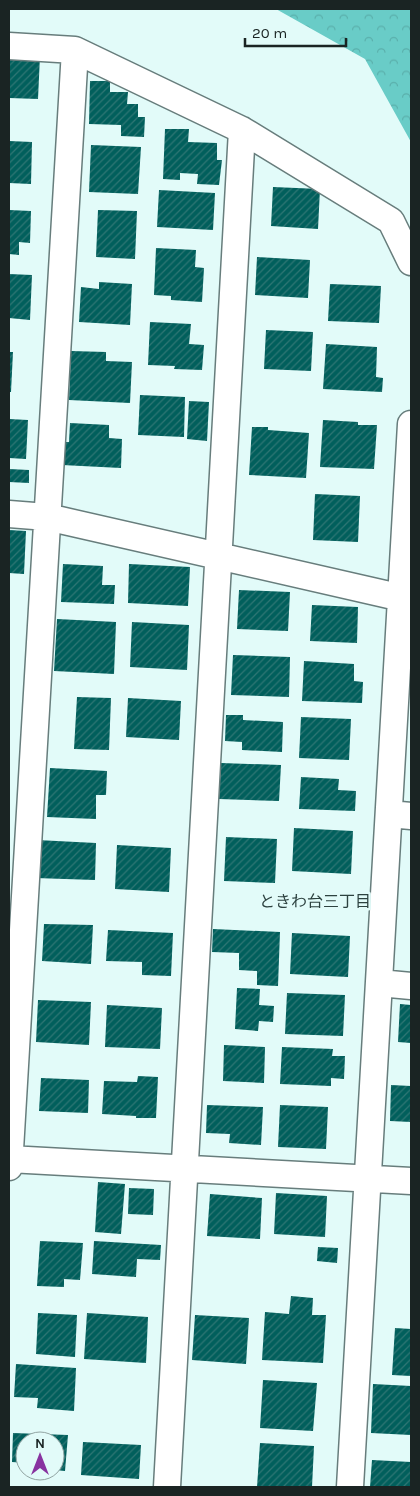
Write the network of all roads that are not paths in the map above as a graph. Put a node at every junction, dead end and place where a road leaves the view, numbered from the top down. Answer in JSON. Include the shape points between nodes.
{"nodes":[{"id":1,"x":9,"y":46,"type":"edge"},
{"id":2,"x":75,"y":50,"type":"junction"},
{"id":3,"x":242,"y":130,"type":"junction"},
{"id":4,"x":411,"y":262,"type":"edge"},
{"id":5,"x":411,"y":424,"type":"edge"},
{"id":6,"x":9,"y":514,"type":"edge"},
{"id":7,"x":47,"y":517,"type":"junction"},
{"id":8,"x":218,"y":556,"type":"junction"},
{"id":9,"x":406,"y":598,"type":"edge"},
{"id":10,"x":400,"y":815,"type":"edge"},
{"id":11,"x":379,"y":983,"type":"junction"},
{"id":12,"x":411,"y":986,"type":"edge"},
{"id":13,"x":9,"y":1159,"type":"edge"},
{"id":14,"x":9,"y":1168,"type":"edge"},
{"id":15,"x":185,"y":1168,"type":"junction"},
{"id":16,"x":368,"y":1179,"type":"junction"},
{"id":17,"x":411,"y":1181,"type":"edge"},
{"id":18,"x":167,"y":1487,"type":"edge"},
{"id":19,"x":350,"y":1487,"type":"edge"}],
"edges":[{"from":1,"to":2,"type":"street"},
{"from":2,"to":3,"type":"street"},
{"from":2,"to":7,"type":"street"},
{"from":3,"to":4,"type":"street","via":[[391,221]]},
{"from":3,"to":8,"type":"street"},
{"from":5,"to":9,"type":"street"},
{"from":6,"to":7,"type":"street"},
{"from":7,"to":8,"type":"street"},
{"from":7,"to":13,"type":"street"},
{"from":8,"to":9,"type":"street"},
{"from":8,"to":15,"type":"street"},
{"from":9,"to":10,"type":"street"},
{"from":10,"to":11,"type":"street"},
{"from":11,"to":12,"type":"street"},
{"from":11,"to":16,"type":"street"},
{"from":13,"to":14,"type":"street"},
{"from":13,"to":15,"type":"street"},
{"from":15,"to":16,"type":"street"},
{"from":15,"to":18,"type":"street"},
{"from":16,"to":17,"type":"street"},
{"from":16,"to":19,"type":"street"}]}
